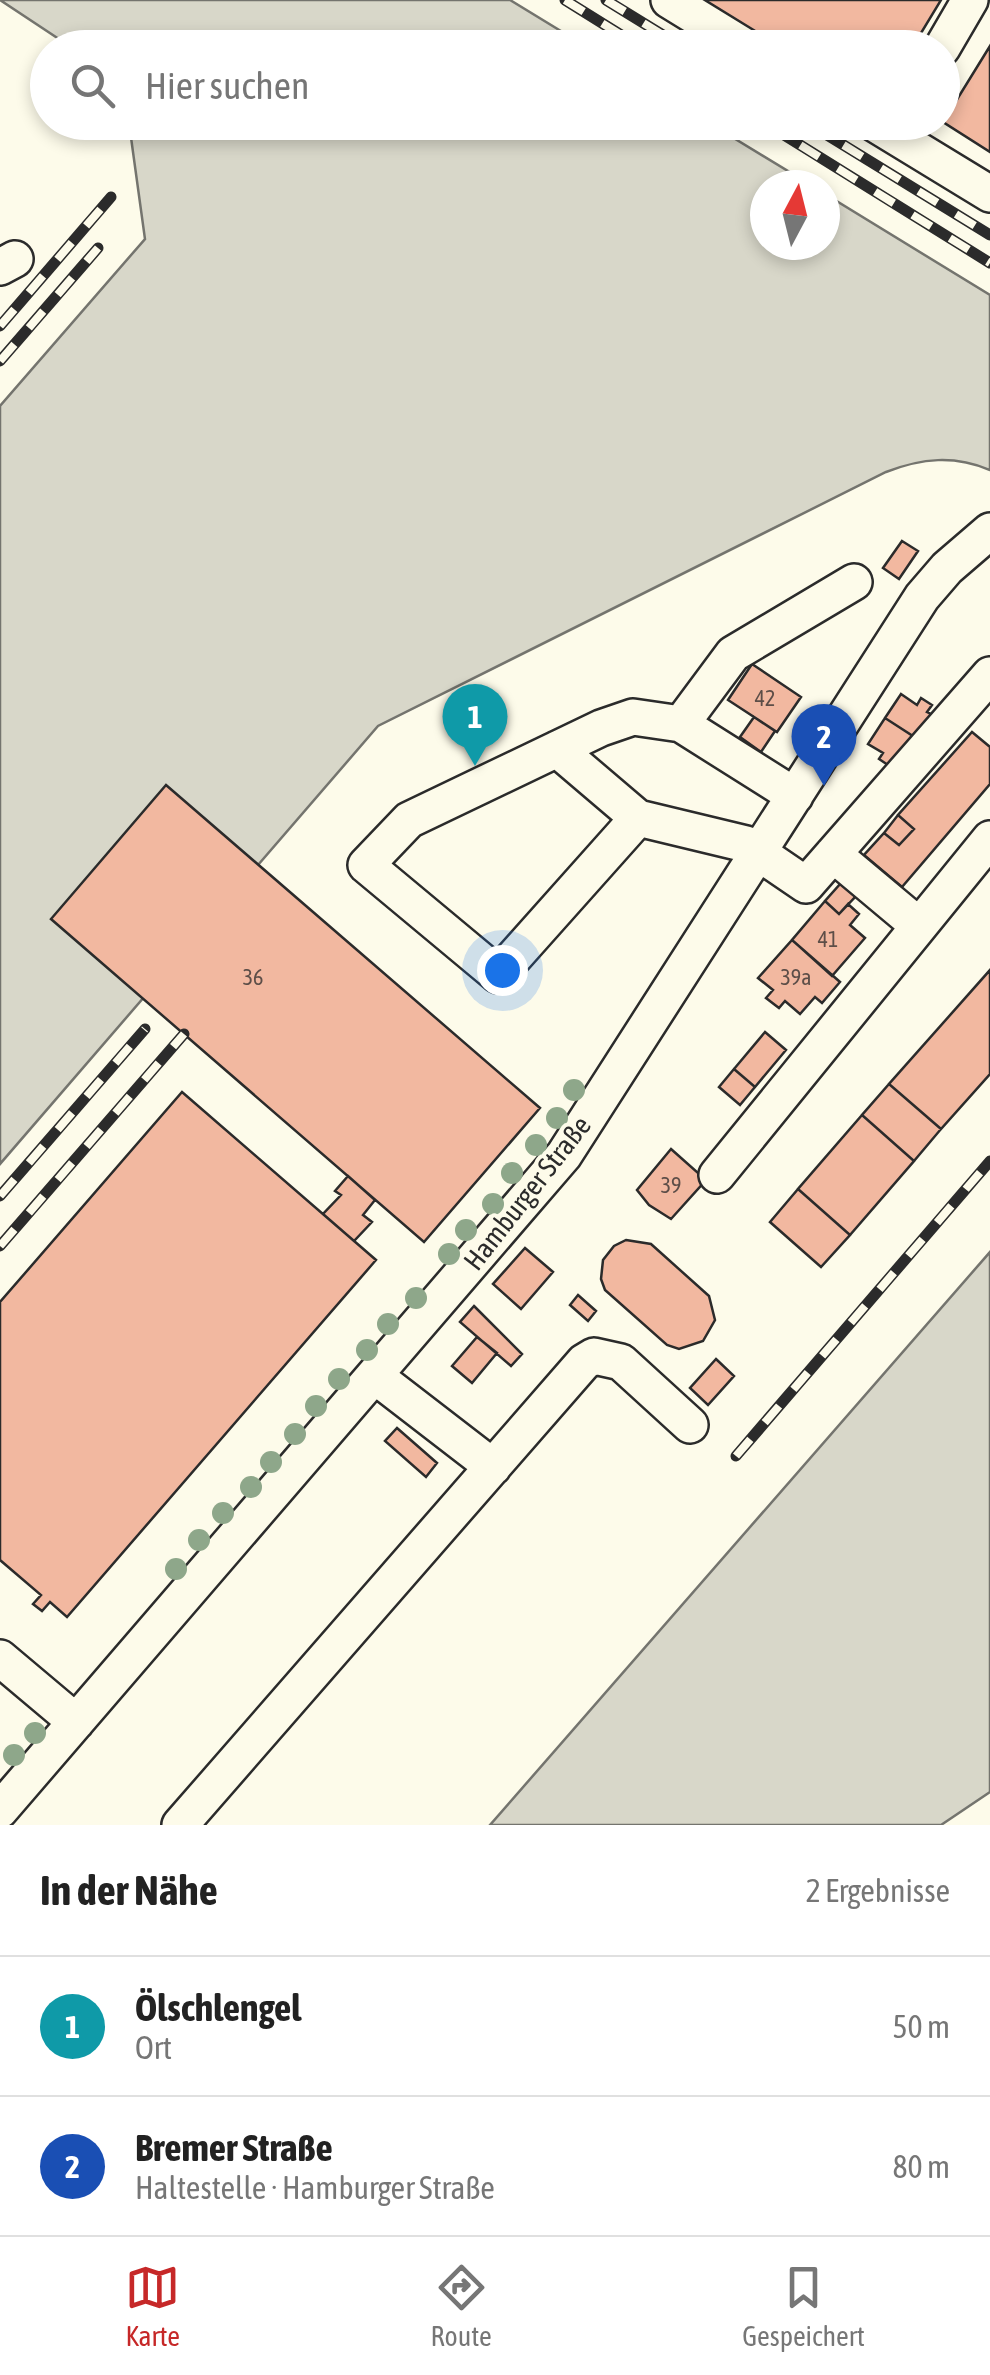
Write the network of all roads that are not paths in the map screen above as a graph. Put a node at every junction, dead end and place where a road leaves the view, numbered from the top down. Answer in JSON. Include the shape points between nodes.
{"nodes":[{"id":1,"x":668,"y":0,"type":"edge"},
{"id":2,"x":970,"y":0,"type":"edge"},
{"id":3,"x":717,"y":30,"type":"edge"},
{"id":4,"x":952,"y":30,"type":"edge"},
{"id":5,"x":907,"y":140,"type":"edge"},
{"id":6,"x":990,"y":194,"type":"edge"},
{"id":7,"x":990,"y":531,"type":"edge"},
{"id":8,"x":854,"y":582,"type":"dead end"},
{"id":9,"x":990,"y":675,"type":"edge"},
{"id":10,"x":681,"y":724,"type":"junction"},
{"id":11,"x":556,"y":749,"type":"junction"},
{"id":12,"x":795,"y":796,"type":"junction"},
{"id":13,"x":638,"y":818,"type":"junction"},
{"id":14,"x":990,"y":839,"type":"edge"},
{"id":15,"x":758,"y":852,"type":"junction"},
{"id":16,"x":833,"y":854,"type":"junction"},
{"id":17,"x":919,"y":926,"type":"junction"},
{"id":18,"x":717,"y":1175,"type":"dead end"},
{"id":19,"x":375,"y":1376,"type":"junction"},
{"id":20,"x":690,"y":1425,"type":"dead end"},
{"id":21,"x":492,"y":1467,"type":"junction"},
{"id":22,"x":0,"y":1658,"type":"edge"},
{"id":23,"x":76,"y":1722,"type":"junction"},
{"id":24,"x":0,"y":1810,"type":"edge"},
{"id":25,"x":180,"y":1825,"type":"edge"}],
"edges":[{"from":1,"to":3,"type":"street"},
{"from":2,"to":4,"type":"street"},
{"from":5,"to":6,"type":"street"},
{"from":7,"to":12,"type":"street","name":"Hamburger Straße","via":[[922,597]]},
{"from":8,"to":10,"type":"street","via":[[733,654]]},
{"from":9,"to":16,"type":"street"},
{"from":10,"to":11,"type":"street","via":[[632,717]]},
{"from":10,"to":12,"type":"street"},
{"from":11,"to":13,"type":"street"},
{"from":11,"to":13,"type":"street","via":[[409,820],[366,865],[498,975]]},
{"from":12,"to":15,"type":"street","name":"Hamburger Straße"},
{"from":13,"to":15,"type":"street"},
{"from":14,"to":17,"type":"street"},
{"from":15,"to":16,"type":"street","via":[[806,885]]},
{"from":15,"to":19,"type":"street","name":"Hamburger Straße","via":[[564,1155]]},
{"from":16,"to":17,"type":"street"},
{"from":17,"to":18,"type":"street"},
{"from":19,"to":21,"type":"street"},
{"from":19,"to":23,"type":"street","name":"Hamburger Straße"},
{"from":20,"to":21,"type":"street","via":[[622,1362],[594,1356]]},
{"from":21,"to":25,"type":"street"},
{"from":22,"to":23,"type":"street"},
{"from":23,"to":24,"type":"street","name":"Hamburger Straße"}]}
